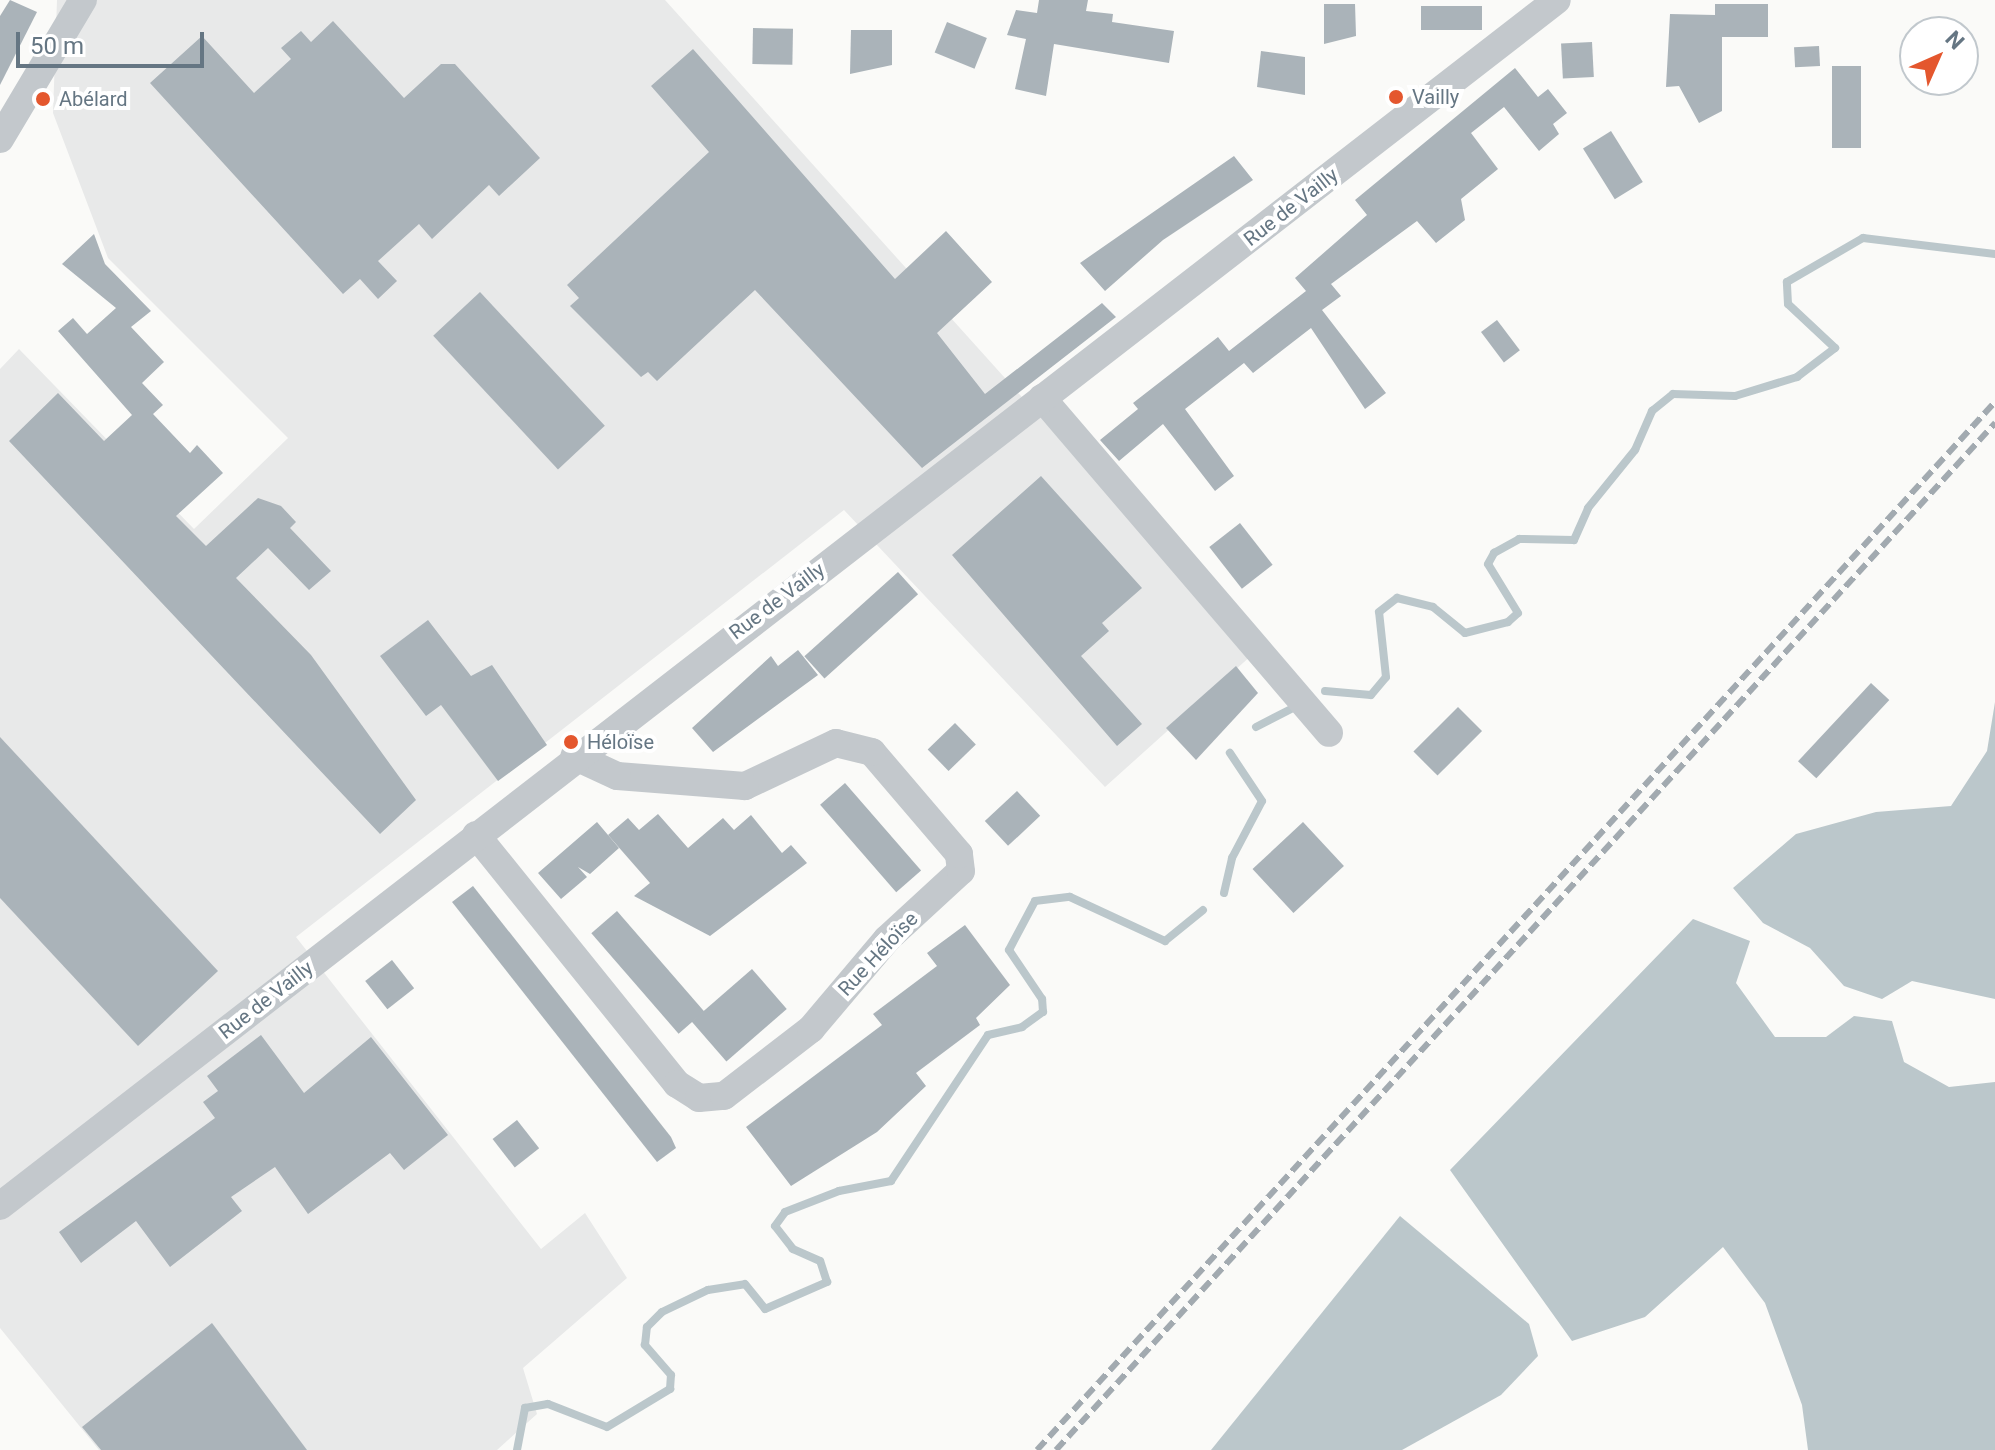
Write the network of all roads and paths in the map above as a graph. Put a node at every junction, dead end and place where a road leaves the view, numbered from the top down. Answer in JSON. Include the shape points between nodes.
{"nodes":[{"id":1,"x":83,"y":0,"type":"edge"},
{"id":2,"x":1557,"y":0,"type":"edge"},
{"id":3,"x":0,"y":139,"type":"edge"},
{"id":4,"x":1042,"y":398,"type":"junction"},
{"id":5,"x":1329,"y":733,"type":"dead end"},
{"id":6,"x":574,"y":756,"type":"junction"},
{"id":7,"x":476,"y":835,"type":"junction"},
{"id":8,"x":0,"y":1206,"type":"edge"}],
"edges":[{"from":1,"to":3,"type":"street"},
{"from":2,"to":4,"type":"street","name":"Rue de Vailly"},
{"from":4,"to":5,"type":"street"},
{"from":4,"to":6,"type":"street","name":"Rue de Vailly"},
{"from":6,"to":7,"type":"street","name":"Rue de Vailly"},
{"from":6,"to":7,"type":"street","name":"Rue Héloïse","via":[[617,776],[745,786],[836,743],[872,752],[959,854],[961,871],[887,939],[811,1029],[724,1096],[699,1098],[677,1084]]},
{"from":7,"to":8,"type":"street","name":"Rue de Vailly"}]}
